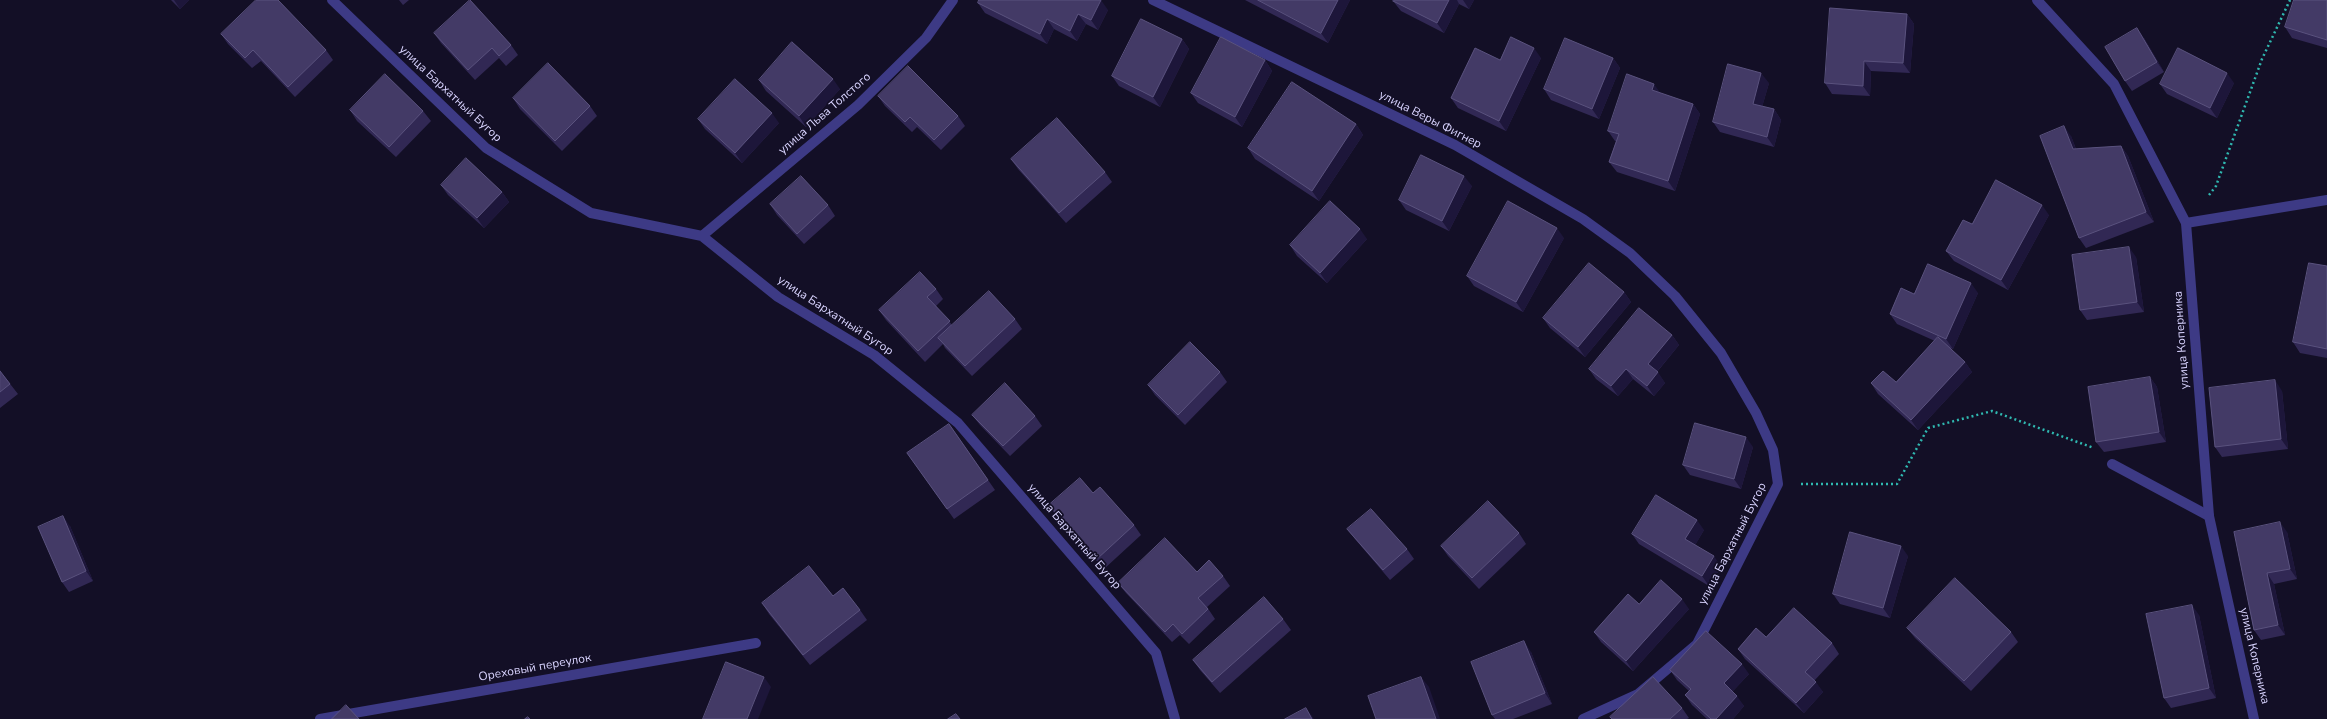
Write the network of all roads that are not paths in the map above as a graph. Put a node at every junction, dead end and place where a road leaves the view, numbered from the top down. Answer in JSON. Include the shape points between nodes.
{"nodes":[{"id":1,"x":332,"y":0,"type":"edge"},
{"id":2,"x":953,"y":0,"type":"edge"},
{"id":3,"x":1153,"y":0,"type":"edge"},
{"id":4,"x":2038,"y":0,"type":"edge"},
{"id":5,"x":2327,"y":200,"type":"edge"},
{"id":6,"x":2186,"y":223,"type":"junction"},
{"id":7,"x":702,"y":236,"type":"junction"},
{"id":8,"x":1674,"y":296,"type":"joint"},
{"id":9,"x":2112,"y":464,"type":"dead end"},
{"id":10,"x":2208,"y":516,"type":"junction"},
{"id":11,"x":756,"y":643,"type":"dead end"},
{"id":12,"x":320,"y":719,"type":"edge"},
{"id":13,"x":1175,"y":719,"type":"edge"},
{"id":14,"x":1583,"y":719,"type":"edge"},
{"id":15,"x":2254,"y":719,"type":"edge"}],
"edges":[{"from":1,"to":7,"type":"street","name":"улица Бархатный Бугор","via":[[486,148],[591,213]]},
{"from":2,"to":7,"type":"street","name":"улица Льва Толстого","via":[[926,38],[858,105]]},
{"from":3,"to":8,"type":"street","name":"улица Веры Фигнер","via":[[1454,145],[1583,218],[1630,253]]},
{"from":4,"to":6,"type":"street","name":"улица Коперника","via":[[2114,84]]},
{"from":5,"to":6,"type":"street"},
{"from":6,"to":10,"type":"street","name":"улица Коперника"},
{"from":7,"to":13,"type":"street","name":"улица Бархатный Бугор","via":[[778,297],[874,355],[958,423],[1156,653]]},
{"from":8,"to":14,"type":"street","name":"улица Бархатный Бугор","via":[[1721,352],[1756,413],[1773,450],[1778,484],[1697,644],[1638,694]]},
{"from":9,"to":10,"type":"street"},
{"from":10,"to":15,"type":"street","name":"улица Коперника"},
{"from":11,"to":12,"type":"street","name":"Ореховый переулок"}]}
